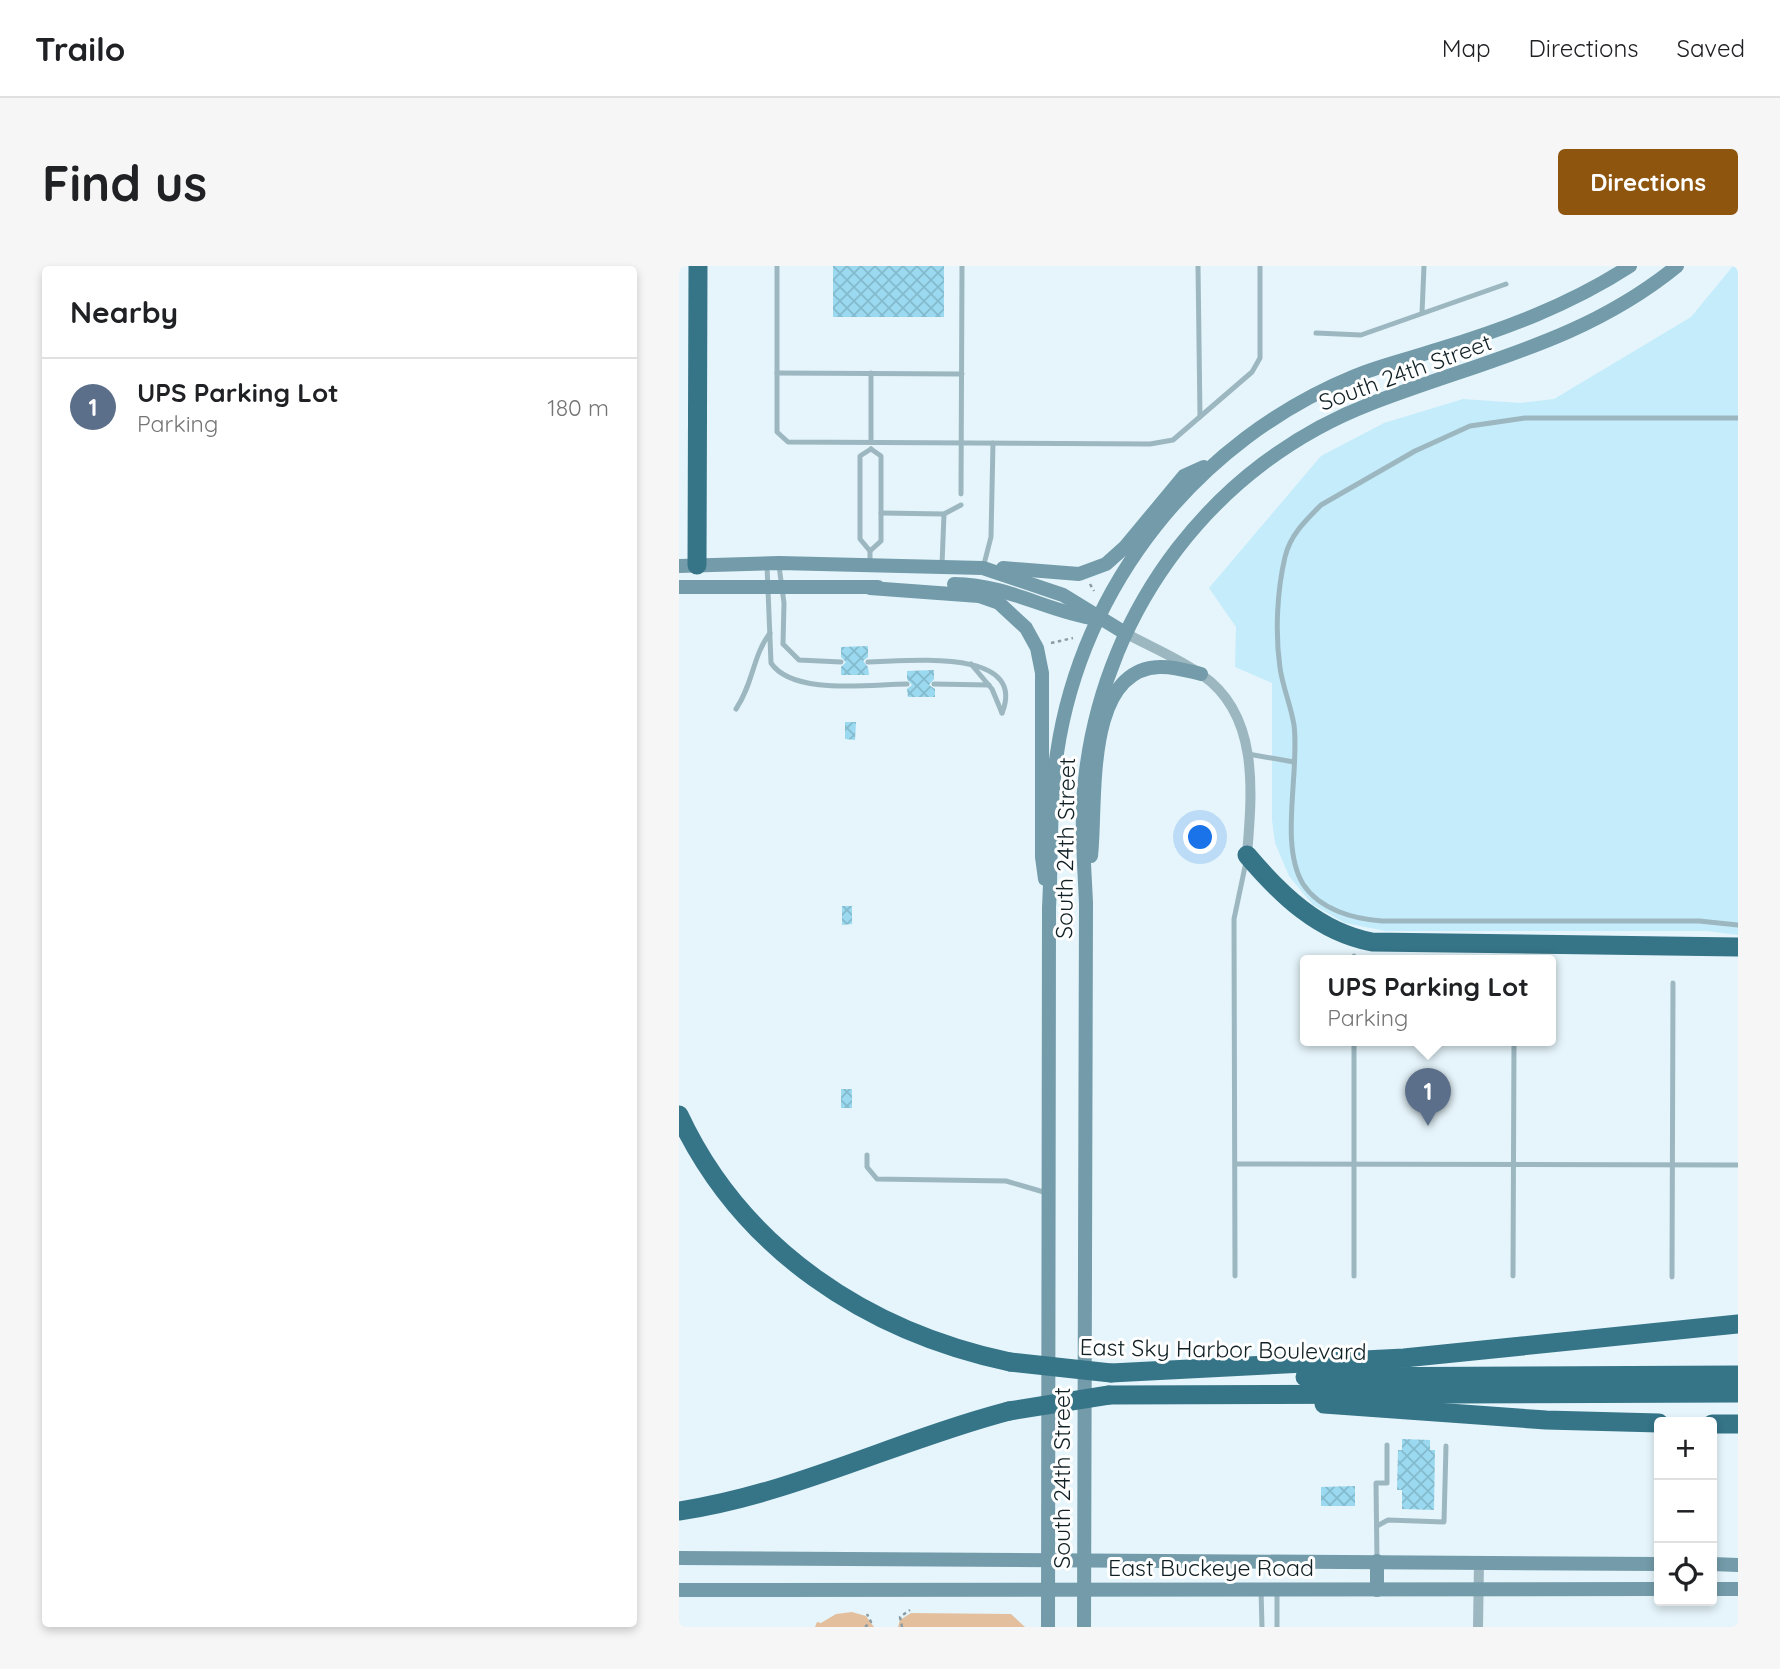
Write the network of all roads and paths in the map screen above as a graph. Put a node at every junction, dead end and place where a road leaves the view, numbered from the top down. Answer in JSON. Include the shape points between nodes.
{"nodes":[{"id":1,"x":698,"y":266,"type":"edge"},
{"id":2,"x":777,"y":266,"type":"edge"},
{"id":3,"x":963,"y":266,"type":"edge"},
{"id":4,"x":1198,"y":266,"type":"edge"},
{"id":5,"x":1261,"y":266,"type":"edge"},
{"id":6,"x":1424,"y":266,"type":"edge"},
{"id":7,"x":1630,"y":266,"type":"edge"},
{"id":8,"x":1677,"y":266,"type":"edge"},
{"id":9,"x":1506,"y":284,"type":"dead end"},
{"id":10,"x":1422,"y":313,"type":"junction"},
{"id":11,"x":1316,"y":333,"type":"dead end"},
{"id":12,"x":777,"y":373,"type":"junction"},
{"id":13,"x":871,"y":373,"type":"junction"},
{"id":14,"x":962,"y":373,"type":"junction"},
{"id":15,"x":1200,"y":416,"type":"junction"},
{"id":16,"x":1738,"y":418,"type":"edge"},
{"id":17,"x":962,"y":442,"type":"junction"},
{"id":18,"x":993,"y":443,"type":"junction"},
{"id":19,"x":871,"y":446,"type":"junction"},
{"id":20,"x":1218,"y":460,"type":"junction"},
{"id":21,"x":961,"y":494,"type":"dead end"},
{"id":22,"x":961,"y":505,"type":"dead end"},
{"id":23,"x":880,"y":513,"type":"junction"},
{"id":24,"x":944,"y":514,"type":"junction"},
{"id":25,"x":870,"y":558,"type":"junction"},
{"id":26,"x":773,"y":563,"type":"junction"},
{"id":27,"x":942,"y":565,"type":"junction"},
{"id":28,"x":688,"y":566,"type":"edge"},
{"id":29,"x":983,"y":568,"type":"junction"},
{"id":30,"x":679,"y":576,"type":"edge"},
{"id":31,"x":1090,"y":583,"type":"dead end"},
{"id":32,"x":679,"y":587,"type":"edge"},
{"id":33,"x":775,"y":587,"type":"junction"},
{"id":34,"x":870,"y":588,"type":"junction"},
{"id":35,"x":1086,"y":591,"type":"dead end"},
{"id":36,"x":1098,"y":619,"type":"junction"},
{"id":37,"x":769,"y":633,"type":"junction"},
{"id":38,"x":1125,"y":633,"type":"junction"},
{"id":39,"x":1073,"y":638,"type":"dead end"},
{"id":40,"x":1044,"y":645,"type":"dead end"},
{"id":41,"x":841,"y":662,"type":"dead end"},
{"id":42,"x":868,"y":662,"type":"dead end"},
{"id":43,"x":971,"y":664,"type":"junction"},
{"id":44,"x":1201,"y":674,"type":"junction"},
{"id":45,"x":907,"y":684,"type":"dead end"},
{"id":46,"x":935,"y":684,"type":"dead end"},
{"id":47,"x":989,"y":685,"type":"junction"},
{"id":48,"x":736,"y":709,"type":"dead end"},
{"id":49,"x":1248,"y":754,"type":"junction"},
{"id":50,"x":1294,"y":762,"type":"junction"},
{"id":51,"x":1247,"y":855,"type":"junction"},
{"id":52,"x":1086,"y":903,"type":"junction"},
{"id":53,"x":1049,"y":907,"type":"junction"},
{"id":54,"x":1738,"y":925,"type":"edge"},
{"id":55,"x":1738,"y":947,"type":"edge"},
{"id":56,"x":1672,"y":983,"type":"dead end"},
{"id":57,"x":1354,"y":1046,"type":"edge"},
{"id":58,"x":1514,"y":1046,"type":"edge"},
{"id":59,"x":679,"y":1115,"type":"edge"},
{"id":60,"x":867,"y":1155,"type":"dead end"},
{"id":61,"x":1236,"y":1164,"type":"junction"},
{"id":62,"x":1354,"y":1164,"type":"junction"},
{"id":63,"x":1513,"y":1164,"type":"junction"},
{"id":64,"x":1672,"y":1165,"type":"junction"},
{"id":65,"x":1738,"y":1165,"type":"edge"},
{"id":66,"x":1049,"y":1194,"type":"junction"},
{"id":67,"x":1235,"y":1276,"type":"dead end"},
{"id":68,"x":1354,"y":1276,"type":"dead end"},
{"id":69,"x":1513,"y":1276,"type":"dead end"},
{"id":70,"x":1672,"y":1277,"type":"dead end"},
{"id":71,"x":1738,"y":1324,"type":"edge"},
{"id":72,"x":1111,"y":1373,"type":"junction"},
{"id":73,"x":1738,"y":1375,"type":"edge"},
{"id":74,"x":1236,"y":1392,"type":"junction"},
{"id":75,"x":1738,"y":1393,"type":"edge"},
{"id":76,"x":1654,"y":1423,"type":"edge"},
{"id":77,"x":1717,"y":1424,"type":"edge"},
{"id":78,"x":1738,"y":1424,"type":"edge"},
{"id":79,"x":1387,"y":1446,"type":"dead end"},
{"id":80,"x":1446,"y":1446,"type":"dead end"},
{"id":81,"x":679,"y":1511,"type":"edge"},
{"id":82,"x":1377,"y":1525,"type":"junction"},
{"id":83,"x":679,"y":1558,"type":"edge"},
{"id":84,"x":1084,"y":1559,"type":"junction"},
{"id":85,"x":1047,"y":1560,"type":"junction"},
{"id":86,"x":1377,"y":1561,"type":"junction"},
{"id":87,"x":1479,"y":1562,"type":"junction"},
{"id":88,"x":1654,"y":1564,"type":"edge"},
{"id":89,"x":1717,"y":1564,"type":"edge"},
{"id":90,"x":1738,"y":1565,"type":"edge"},
{"id":91,"x":1717,"y":1589,"type":"edge"},
{"id":92,"x":1738,"y":1589,"type":"edge"},
{"id":93,"x":679,"y":1590,"type":"edge"},
{"id":94,"x":1084,"y":1590,"type":"junction"},
{"id":95,"x":1261,"y":1590,"type":"junction"},
{"id":96,"x":1277,"y":1590,"type":"junction"},
{"id":97,"x":1377,"y":1590,"type":"junction"},
{"id":98,"x":1478,"y":1590,"type":"junction"},
{"id":99,"x":1654,"y":1590,"type":"edge"},
{"id":100,"x":1048,"y":1591,"type":"junction"},
{"id":101,"x":910,"y":1611,"type":"dead end"},
{"id":102,"x":867,"y":1614,"type":"dead end"},
{"id":103,"x":866,"y":1627,"type":"edge"},
{"id":104,"x":902,"y":1627,"type":"edge"},
{"id":105,"x":1048,"y":1627,"type":"edge"},
{"id":106,"x":1084,"y":1627,"type":"edge"},
{"id":107,"x":1262,"y":1627,"type":"edge"},
{"id":108,"x":1277,"y":1627,"type":"edge"},
{"id":109,"x":1478,"y":1627,"type":"edge"}],
"edges":[{"from":1,"to":28,"type":"highway"},
{"from":2,"to":12,"type":"lane"},
{"from":3,"to":14,"type":"lane"},
{"from":4,"to":15,"type":"lane"},
{"from":5,"to":15,"type":"lane","via":[[1260,358],[1252,372]]},
{"from":6,"to":10,"type":"lane"},
{"from":7,"to":20,"type":"main road","name":"South 24th Street","via":[[1591,291],[1537,316],[1328,388],[1266,424]]},
{"from":8,"to":38,"type":"main road","name":"South 24th Street","via":[[1623,305],[1572,332],[1372,403],[1299,438],[1202,517],[1150,587]]},
{"from":9,"to":10,"type":"lane"},
{"from":10,"to":11,"type":"lane","via":[[1361,335]]},
{"from":12,"to":13,"type":"lane"},
{"from":12,"to":19,"type":"lane","via":[[777,432],[788,442]]},
{"from":13,"to":14,"type":"lane"},
{"from":13,"to":19,"type":"lane"},
{"from":14,"to":17,"type":"lane"},
{"from":15,"to":18,"type":"lane","via":[[1173,440],[1150,444]]},
{"from":16,"to":50,"type":"lane","via":[[1525,418],[1470,426],[1415,451],[1321,505],[1293,537],[1281,579],[1279,666],[1294,725]]},
{"from":17,"to":18,"type":"lane"},
{"from":17,"to":19,"type":"lane"},
{"from":17,"to":21,"type":"lane"},
{"from":18,"to":29,"type":"lane","via":[[991,537]]},
{"from":19,"to":23,"type":"lane","via":[[880,456]]},
{"from":19,"to":25,"type":"lane","via":[[860,456],[860,539]]},
{"from":20,"to":29,"type":"main road","via":[[1184,476],[1122,551],[1096,569],[1072,574]]},
{"from":20,"to":36,"type":"main road","name":"South 24th Street","via":[[1148,534]]},
{"from":22,"to":24,"type":"lane"},
{"from":23,"to":24,"type":"lane"},
{"from":23,"to":25,"type":"lane","via":[[880,541]]},
{"from":24,"to":27,"type":"lane"},
{"from":25,"to":26,"type":"main road"},
{"from":25,"to":27,"type":"main road"},
{"from":25,"to":34,"type":"main road"},
{"from":26,"to":28,"type":"main road"},
{"from":26,"to":33,"type":"lane"},
{"from":26,"to":33,"type":"lane"},
{"from":27,"to":29,"type":"main road"},
{"from":28,"to":30,"type":"main road"},
{"from":29,"to":36,"type":"main road","via":[[1063,595]]},
{"from":31,"to":35,"type":"path","via":[[1093,590]]},
{"from":32,"to":33,"type":"main road"},
{"from":33,"to":34,"type":"main road"},
{"from":33,"to":37,"type":"lane"},
{"from":33,"to":41,"type":"lane","via":[[783,644],[790,653],[810,662]]},
{"from":34,"to":36,"type":"main road","via":[[981,585],[1028,597],[1070,615]]},
{"from":34,"to":53,"type":"main road","via":[[979,596],[1005,608],[1030,634],[1042,673],[1042,857]]},
{"from":36,"to":38,"type":"main road"},
{"from":36,"to":53,"type":"main road","name":"South 24th Street","via":[[1075,676],[1057,754]]},
{"from":37,"to":45,"type":"lane","via":[[771,663],[787,679],[809,685]]},
{"from":37,"to":48,"type":"lane","via":[[757,649],[749,689]]},
{"from":38,"to":44,"type":"street"},
{"from":38,"to":52,"type":"main road","name":"South 24th Street","via":[[1103,688],[1088,754],[1083,833]]},
{"from":39,"to":40,"type":"path"},
{"from":42,"to":43,"type":"lane"},
{"from":43,"to":47,"type":"lane"},
{"from":43,"to":47,"type":"lane","via":[[990,669],[1002,681],[1002,713]]},
{"from":44,"to":49,"type":"street","via":[[1235,712]]},
{"from":44,"to":52,"type":"main road","via":[[1150,668],[1129,677],[1112,695],[1097,761]]},
{"from":46,"to":47,"type":"lane"},
{"from":49,"to":50,"type":"lane"},
{"from":49,"to":51,"type":"street"},
{"from":50,"to":54,"type":"lane","via":[[1293,836],[1299,874],[1320,900],[1355,918]]},
{"from":51,"to":55,"type":"highway","via":[[1279,891],[1324,925],[1372,942]]},
{"from":51,"to":61,"type":"lane","via":[[1234,919]]},
{"from":52,"to":84,"type":"main road","name":"South 24th Street"},
{"from":53,"to":66,"type":"main road","name":"South 24th Street"},
{"from":56,"to":64,"type":"lane"},
{"from":57,"to":62,"type":"lane"},
{"from":58,"to":63,"type":"lane"},
{"from":59,"to":72,"type":"highway","name":"East Sky Harbor Boulevard","bridge":true,"via":[[711,1171],[761,1233],[817,1282],[863,1311],[909,1332],[1010,1362]]},
{"from":60,"to":66,"type":"lane","via":[[867,1167],[877,1179],[1006,1181]]},
{"from":61,"to":62,"type":"lane"},
{"from":61,"to":67,"type":"lane"},
{"from":62,"to":63,"type":"lane"},
{"from":62,"to":68,"type":"lane"},
{"from":63,"to":64,"type":"lane"},
{"from":63,"to":69,"type":"lane"},
{"from":64,"to":65,"type":"lane"},
{"from":64,"to":70,"type":"lane"},
{"from":66,"to":85,"type":"main road","name":"South 24th Street"},
{"from":71,"to":72,"type":"highway","via":[[1404,1358]]},
{"from":72,"to":73,"type":"highway","name":"East Sky Harbor Boulevard","via":[[1196,1377]]},
{"from":74,"to":75,"type":"highway","name":"East Sky Harbor Boulevard"},
{"from":74,"to":76,"type":"highway","via":[[1326,1404]]},
{"from":74,"to":81,"type":"highway","name":"East Sky Harbor Boulevard","bridge":true,"via":[[1109,1395],[1009,1411],[763,1492]]},
{"from":77,"to":78,"type":"highway"},
{"from":79,"to":82,"type":"lane","via":[[1387,1483],[1376,1483]]},
{"from":80,"to":82,"type":"lane","via":[[1444,1522],[1388,1520]]},
{"from":82,"to":86,"type":"lane"},
{"from":83,"to":85,"type":"main road","name":"East Buckeye Road"},
{"from":84,"to":85,"type":"main road","name":"East Buckeye Road"},
{"from":84,"to":86,"type":"main road","name":"East Buckeye Road"},
{"from":84,"to":94,"type":"main road","name":"South 24th Street"},
{"from":85,"to":100,"type":"main road","name":"South 24th Street"},
{"from":86,"to":87,"type":"main road","name":"East Buckeye Road"},
{"from":86,"to":97,"type":"main road"},
{"from":87,"to":88,"type":"main road","name":"East Buckeye Road"},
{"from":87,"to":98,"type":"street"},
{"from":89,"to":90,"type":"main road"},
{"from":91,"to":92,"type":"main road"},
{"from":93,"to":100,"type":"main road","name":"East Buckeye Road"},
{"from":94,"to":95,"type":"main road","name":"East Buckeye Road"},
{"from":94,"to":100,"type":"main road","name":"East Buckeye Road"},
{"from":94,"to":106,"type":"main road","name":"South 24th Street"},
{"from":95,"to":96,"type":"main road","name":"East Buckeye Road"},
{"from":95,"to":107,"type":"lane"},
{"from":96,"to":97,"type":"main road","name":"East Buckeye Road"},
{"from":96,"to":108,"type":"lane"},
{"from":97,"to":98,"type":"main road","name":"East Buckeye Road"},
{"from":98,"to":99,"type":"main road","name":"East Buckeye Road"},
{"from":98,"to":109,"type":"street"},
{"from":100,"to":105,"type":"main road","name":"South 24th Street"},
{"from":101,"to":104,"type":"path","via":[[900,1617]]},
{"from":102,"to":103,"type":"path","via":[[871,1622]]}]}
